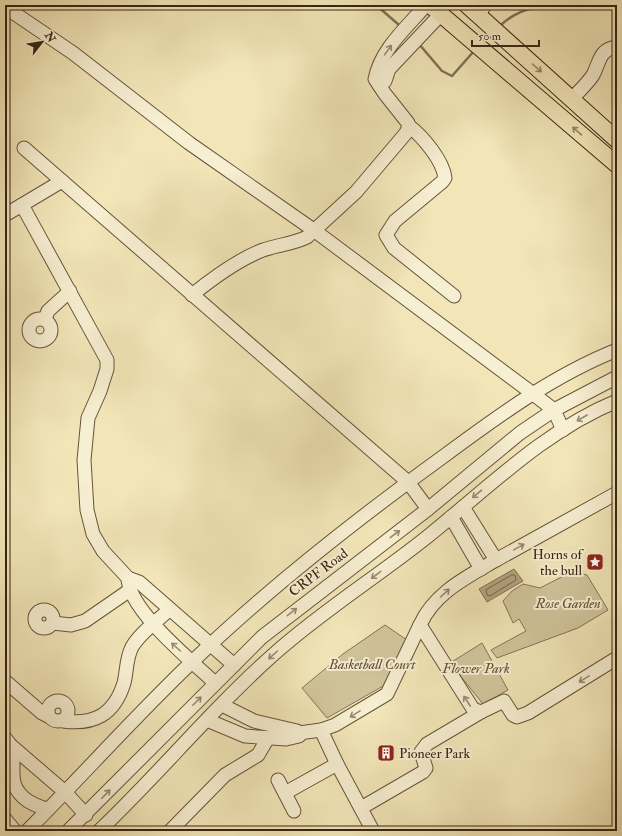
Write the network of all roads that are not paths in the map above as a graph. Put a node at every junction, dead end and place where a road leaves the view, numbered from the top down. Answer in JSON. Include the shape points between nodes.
{"nodes":[{"id":1,"x":426,"y":5,"type":"edge"},
{"id":2,"x":5,"y":7,"type":"edge"},
{"id":3,"x":436,"y":10,"type":"edge"},
{"id":4,"x":480,"y":13,"type":"edge"},
{"id":5,"x":617,"y":46,"type":"edge"},
{"id":6,"x":379,"y":85,"type":"junction"},
{"id":7,"x":572,"y":99,"type":"junction"},
{"id":8,"x":409,"y":126,"type":"junction"},
{"id":9,"x":603,"y":127,"type":"junction"},
{"id":10,"x":617,"y":140,"type":"edge"},
{"id":11,"x":592,"y":143,"type":"junction"},
{"id":12,"x":24,"y":148,"type":"dead end"},
{"id":13,"x":617,"y":166,"type":"edge"},
{"id":14,"x":62,"y":181,"type":"junction"},
{"id":15,"x":22,"y":205,"type":"junction"},
{"id":16,"x":5,"y":215,"type":"edge"},
{"id":17,"x":315,"y":231,"type":"junction"},
{"id":18,"x":70,"y":292,"type":"junction"},
{"id":19,"x":192,"y":294,"type":"junction"},
{"id":20,"x":454,"y":296,"type":"dead end"},
{"id":21,"x":45,"y":319,"type":"dead end"},
{"id":22,"x":617,"y":350,"type":"edge"},
{"id":23,"x":617,"y":377,"type":"edge"},
{"id":24,"x":532,"y":393,"type":"junction"},
{"id":25,"x":617,"y":401,"type":"edge"},
{"id":26,"x":554,"y":410,"type":"junction"},
{"id":27,"x":563,"y":430,"type":"junction"},
{"id":28,"x":408,"y":482,"type":"junction"},
{"id":29,"x":617,"y":493,"type":"edge"},
{"id":30,"x":463,"y":507,"type":"junction"},
{"id":31,"x":428,"y":509,"type":"junction"},
{"id":32,"x":451,"y":517,"type":"junction"},
{"id":33,"x":496,"y":560,"type":"junction"},
{"id":34,"x":481,"y":569,"type":"junction"},
{"id":35,"x":129,"y":584,"type":"junction"},
{"id":36,"x":169,"y":610,"type":"junction"},
{"id":37,"x":53,"y":623,"type":"dead end"},
{"id":38,"x":154,"y":624,"type":"junction"},
{"id":39,"x":420,"y":625,"type":"junction"},
{"id":40,"x":210,"y":645,"type":"junction"},
{"id":41,"x":617,"y":658,"type":"edge"},
{"id":42,"x":192,"y":662,"type":"junction"},
{"id":43,"x":234,"y":665,"type":"junction"},
{"id":44,"x":5,"y":681,"type":"edge"},
{"id":45,"x":215,"y":683,"type":"junction"},
{"id":46,"x":222,"y":706,"type":"junction"},
{"id":47,"x":481,"y":712,"type":"junction"},
{"id":48,"x":48,"y":716,"type":"junction"},
{"id":49,"x":248,"y":718,"type":"junction"},
{"id":50,"x":207,"y":720,"type":"junction"},
{"id":51,"x":63,"y":721,"type":"junction"},
{"id":52,"x":321,"y":730,"type":"junction"},
{"id":53,"x":299,"y":733,"type":"junction"},
{"id":54,"x":241,"y":734,"type":"junction"},
{"id":55,"x":268,"y":738,"type":"junction"},
{"id":56,"x":7,"y":741,"type":"edge"},
{"id":57,"x":337,"y":764,"type":"junction"},
{"id":58,"x":278,"y":780,"type":"dead end"},
{"id":59,"x":66,"y":792,"type":"junction"},
{"id":60,"x":285,"y":793,"type":"junction"},
{"id":61,"x":361,"y":808,"type":"junction"},
{"id":62,"x":48,"y":809,"type":"junction"},
{"id":63,"x":90,"y":811,"type":"junction"},
{"id":64,"x":294,"y":811,"type":"dead end"},
{"id":65,"x":5,"y":819,"type":"edge"},
{"id":66,"x":110,"y":820,"type":"junction"},
{"id":67,"x":15,"y":831,"type":"edge"},
{"id":68,"x":26,"y":831,"type":"edge"},
{"id":69,"x":68,"y":831,"type":"edge"},
{"id":70,"x":99,"y":831,"type":"edge"},
{"id":71,"x":170,"y":831,"type":"edge"},
{"id":72,"x":373,"y":831,"type":"edge"}],
"edges":[{"from":6,"to":1,"type":"street","one_way":true,"via":[[375,78],[385,53]]},
{"from":2,"to":17,"type":"street","via":[[73,53],[189,143]]},
{"from":3,"to":6,"type":"street","via":[[389,69],[385,81]]},
{"from":11,"to":3,"type":"main road","one_way":true},
{"from":4,"to":7,"type":"main road","one_way":true,"via":[[508,42]]},
{"from":5,"to":7,"type":"street","via":[[602,53],[592,76]]},
{"from":6,"to":8,"type":"street"},
{"from":7,"to":9,"type":"main road"},
{"from":8,"to":17,"type":"street","via":[[406,133],[356,192]]},
{"from":8,"to":20,"type":"street","via":[[425,141],[439,162],[445,178],[395,221],[386,235],[394,248]]},
{"from":9,"to":10,"type":"main road"},
{"from":9,"to":11,"type":"main road"},
{"from":11,"to":13,"type":"main road"},
{"from":12,"to":14,"type":"street"},
{"from":14,"to":15,"type":"street"},
{"from":14,"to":19,"type":"street"},
{"from":15,"to":16,"type":"street"},
{"from":15,"to":18,"type":"street"},
{"from":17,"to":19,"type":"street","via":[[299,241],[271,247],[245,258]]},
{"from":17,"to":24,"type":"street"},
{"from":18,"to":21,"type":"street","via":[[48,311]]},
{"from":18,"to":35,"type":"street","via":[[107,360],[100,392],[88,418],[84,483],[89,523],[103,551]]},
{"from":19,"to":28,"type":"street"},
{"from":22,"to":24,"type":"street"},
{"from":23,"to":26,"type":"street","name":"CRPF Road"},
{"from":24,"to":26,"type":"street"},
{"from":24,"to":28,"type":"street"},
{"from":25,"to":27,"type":"street","one_way":true},
{"from":26,"to":27,"type":"street"},
{"from":26,"to":31,"type":"street","name":"CRPF Road","via":[[520,433]]},
{"from":27,"to":30,"type":"street","one_way":true,"via":[[520,458]]},
{"from":28,"to":31,"type":"street"},
{"from":28,"to":40,"type":"street","via":[[268,594]]},
{"from":33,"to":29,"type":"street","one_way":true},
{"from":30,"to":32,"type":"street"},
{"from":30,"to":33,"type":"street"},
{"from":43,"to":31,"type":"street","name":"CRPF Road","one_way":true,"via":[[292,612]]},
{"from":32,"to":34,"type":"street"},
{"from":32,"to":46,"type":"street","one_way":true,"via":[[303,630],[273,655]]},
{"from":33,"to":34,"type":"street"},
{"from":39,"to":34,"type":"street","one_way":true,"via":[[435,602],[447,590]]},
{"from":35,"to":36,"type":"street","via":[[139,582]]},
{"from":35,"to":37,"type":"street","via":[[85,621],[71,625]]},
{"from":35,"to":38,"type":"street","via":[[143,612]]},
{"from":36,"to":38,"type":"street"},
{"from":36,"to":40,"type":"street"},
{"from":42,"to":38,"type":"street","one_way":true},
{"from":38,"to":51,"type":"street","via":[[132,647],[124,684],[113,705],[89,722]]},
{"from":47,"to":39,"type":"street","one_way":true,"via":[[475,711],[469,704]]},
{"from":39,"to":52,"type":"street","one_way":true,"via":[[387,694],[351,717]]},
{"from":40,"to":42,"type":"street"},
{"from":40,"to":43,"type":"street"},
{"from":41,"to":47,"type":"street","one_way":true,"via":[[528,713],[514,716],[504,701]]},
{"from":42,"to":45,"type":"street"},
{"from":42,"to":59,"type":"street"},
{"from":43,"to":45,"type":"street","name":"CRPF Road"},
{"from":44,"to":48,"type":"street"},
{"from":63,"to":45,"type":"street","name":"CRPF Road","one_way":true},
{"from":46,"to":49,"type":"street"},
{"from":46,"to":50,"type":"street"},
{"from":47,"to":61,"type":"street","via":[[427,744],[421,752],[426,768],[423,772]]},
{"from":48,"to":51,"type":"street","via":[[53,721]]},
{"from":48,"to":51,"type":"street","via":[[47,710],[51,703],[61,701],[68,709]]},
{"from":49,"to":53,"type":"street"},
{"from":49,"to":54,"type":"street"},
{"from":50,"to":54,"type":"street"},
{"from":50,"to":66,"type":"street"},
{"from":52,"to":53,"type":"street"},
{"from":52,"to":57,"type":"street"},
{"from":53,"to":55,"type":"street","via":[[295,738]]},
{"from":54,"to":55,"type":"street"},
{"from":55,"to":71,"type":"street","via":[[258,755],[225,775]]},
{"from":56,"to":59,"type":"street"},
{"from":56,"to":62,"type":"street","via":[[11,788],[22,798]]},
{"from":57,"to":60,"type":"street"},
{"from":57,"to":61,"type":"street"},
{"from":58,"to":60,"type":"street"},
{"from":59,"to":62,"type":"street"},
{"from":59,"to":63,"type":"street"},
{"from":60,"to":64,"type":"street"},
{"from":61,"to":72,"type":"street"},
{"from":62,"to":68,"type":"street"},
{"from":63,"to":66,"type":"street"},
{"from":63,"to":69,"type":"street","name":"CRPF Road"},
{"from":65,"to":67,"type":"street"},
{"from":66,"to":70,"type":"street"}]}
